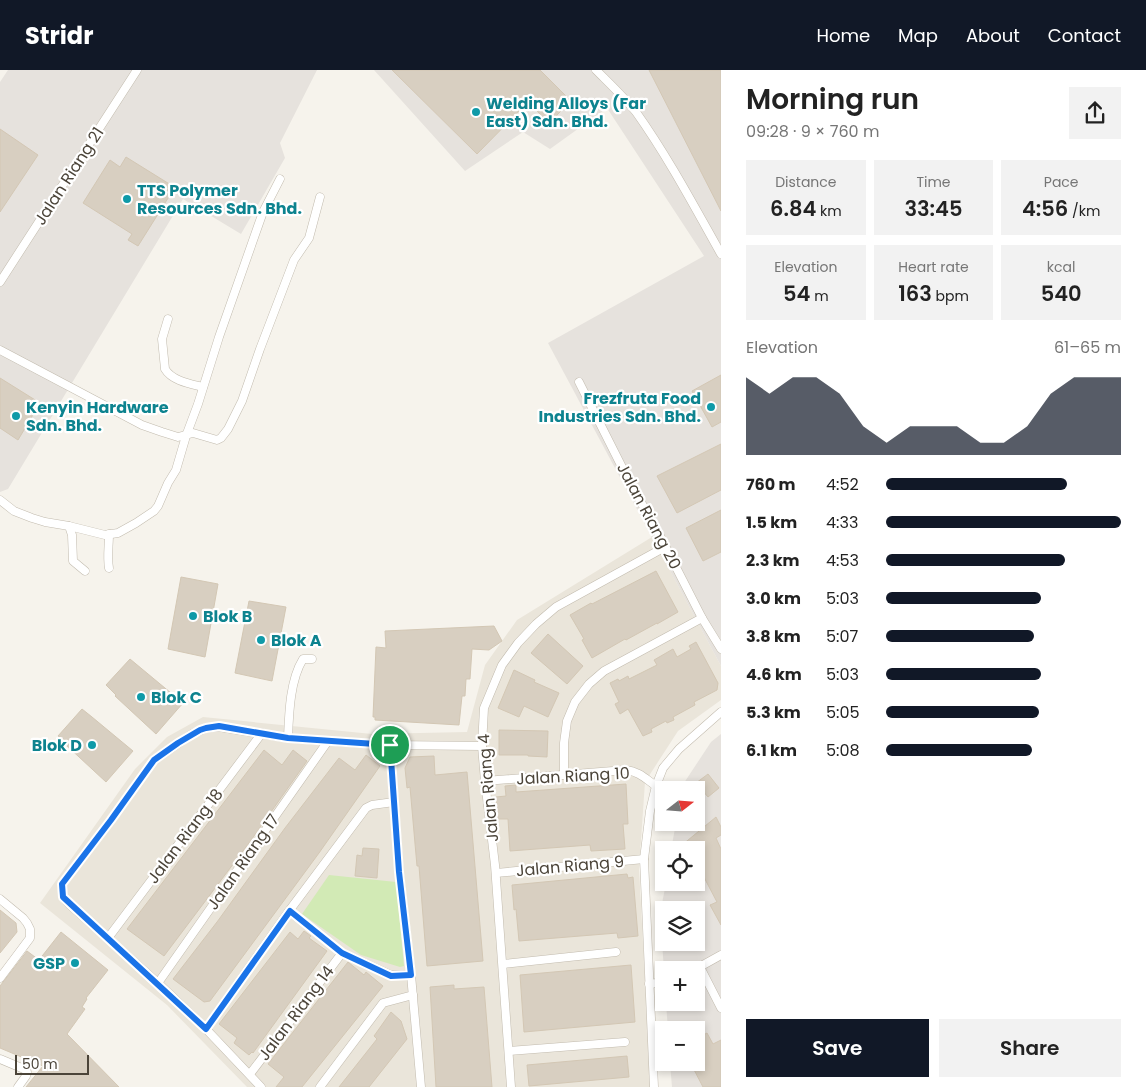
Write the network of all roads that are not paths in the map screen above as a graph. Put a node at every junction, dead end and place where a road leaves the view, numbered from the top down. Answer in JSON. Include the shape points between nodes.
{"nodes":[{"id":1,"x":137,"y":70,"type":"edge"},
{"id":2,"x":596,"y":70,"type":"edge"},
{"id":3,"x":280,"y":179,"type":"dead end"},
{"id":4,"x":320,"y":198,"type":"dead end"},
{"id":5,"x":721,"y":254,"type":"edge"},
{"id":6,"x":0,"y":282,"type":"edge"},
{"id":7,"x":168,"y":319,"type":"dead end"},
{"id":8,"x":0,"y":350,"type":"edge"},
{"id":9,"x":579,"y":382,"type":"dead end"},
{"id":10,"x":203,"y":387,"type":"junction"},
{"id":11,"x":186,"y":436,"type":"junction"},
{"id":12,"x":0,"y":500,"type":"edge"},
{"id":13,"x":69,"y":526,"type":"junction"},
{"id":14,"x":109,"y":534,"type":"junction"},
{"id":15,"x":665,"y":547,"type":"junction"},
{"id":16,"x":109,"y":568,"type":"dead end"},
{"id":17,"x":85,"y":571,"type":"dead end"},
{"id":18,"x":702,"y":618,"type":"junction"},
{"id":19,"x":721,"y":649,"type":"edge"},
{"id":20,"x":312,"y":659,"type":"dead end"},
{"id":21,"x":721,"y":712,"type":"edge"},
{"id":22,"x":262,"y":733,"type":"junction"},
{"id":23,"x":288,"y":738,"type":"junction"},
{"id":24,"x":328,"y":741,"type":"junction"},
{"id":25,"x":390,"y":745,"type":"junction"},
{"id":26,"x":482,"y":746,"type":"junction"},
{"id":27,"x":564,"y":775,"type":"junction"},
{"id":28,"x":658,"y":781,"type":"edge"},
{"id":29,"x":485,"y":782,"type":"junction"},
{"id":30,"x":655,"y":785,"type":"edge"},
{"id":31,"x":655,"y":790,"type":"edge"},
{"id":32,"x":394,"y":802,"type":"junction"},
{"id":33,"x":644,"y":859,"type":"junction"},
{"id":34,"x":496,"y":872,"type":"junction"},
{"id":35,"x":0,"y":899,"type":"edge"},
{"id":36,"x":290,"y":911,"type":"junction"},
{"id":37,"x":108,"y":938,"type":"junction"},
{"id":38,"x":616,"y":952,"type":"dead end"},
{"id":39,"x":342,"y":953,"type":"junction"},
{"id":40,"x":721,"y":955,"type":"edge"},
{"id":41,"x":503,"y":964,"type":"junction"},
{"id":42,"x":705,"y":964,"type":"edge"},
{"id":43,"x":411,"y":975,"type":"junction"},
{"id":44,"x":0,"y":978,"type":"edge"},
{"id":45,"x":705,"y":981,"type":"edge"},
{"id":46,"x":158,"y":983,"type":"junction"},
{"id":47,"x":655,"y":983,"type":"edge"},
{"id":48,"x":649,"y":984,"type":"junction"},
{"id":49,"x":413,"y":995,"type":"junction"},
{"id":50,"x":721,"y":1008,"type":"edge"},
{"id":51,"x":206,"y":1029,"type":"junction"},
{"id":52,"x":625,"y":1042,"type":"dead end"},
{"id":53,"x":509,"y":1051,"type":"junction"},
{"id":54,"x":0,"y":1059,"type":"edge"},
{"id":55,"x":250,"y":1074,"type":"junction"},
{"id":56,"x":18,"y":1087,"type":"edge"},
{"id":57,"x":261,"y":1087,"type":"edge"},
{"id":58,"x":320,"y":1087,"type":"edge"},
{"id":59,"x":421,"y":1087,"type":"edge"},
{"id":60,"x":511,"y":1087,"type":"edge"},
{"id":61,"x":654,"y":1087,"type":"edge"}],
"edges":[{"from":1,"to":6,"type":"street","name":"Jalan Riang 21"},
{"from":2,"to":5,"type":"street","via":[[635,111]]},
{"from":3,"to":10,"type":"street","via":[[263,212]]},
{"from":4,"to":11,"type":"street","via":[[309,238],[294,260],[242,401],[228,429],[217,440],[193,434]]},
{"from":7,"to":10,"type":"street","via":[[162,339],[167,373]]},
{"from":8,"to":11,"type":"street","via":[[142,425],[178,437]]},
{"from":9,"to":15,"type":"street","name":"Jalan Riang 20"},
{"from":10,"to":11,"type":"street"},
{"from":11,"to":14,"type":"street","via":[[176,470],[158,506],[136,524]]},
{"from":12,"to":13,"type":"street","via":[[14,511],[32,518]]},
{"from":13,"to":14,"type":"street"},
{"from":13,"to":17,"type":"street","via":[[73,561]]},
{"from":14,"to":16,"type":"street"},
{"from":15,"to":18,"type":"street","name":"Jalan Riang 20"},
{"from":15,"to":26,"type":"street","name":"Jalan Riang 4","via":[[556,608],[518,642],[502,665],[484,708]]},
{"from":18,"to":19,"type":"street","name":"Jalan Riang 20"},
{"from":18,"to":27,"type":"street","via":[[604,671],[589,684],[575,702],[567,721]]},
{"from":20,"to":23,"type":"street","via":[[303,659],[298,666],[292,690]]},
{"from":21,"to":28,"type":"street","via":[[679,749],[663,768]]},
{"from":22,"to":23,"type":"street"},
{"from":22,"to":37,"type":"street","name":"Jalan Riang 18"},
{"from":22,"to":37,"type":"street","via":[[219,726],[206,728],[154,760],[62,884],[63,897]]},
{"from":23,"to":24,"type":"street"},
{"from":24,"to":25,"type":"street"},
{"from":24,"to":46,"type":"street","name":"Jalan Riang 17"},
{"from":25,"to":26,"type":"street"},
{"from":25,"to":32,"type":"street"},
{"from":26,"to":29,"type":"street","name":"Jalan Riang 4"},
{"from":27,"to":29,"type":"street","name":"Jalan Riang 10"},
{"from":27,"to":30,"type":"street","name":"Jalan Riang 10","via":[[632,770]]},
{"from":29,"to":34,"type":"street","name":"Jalan Riang 4"},
{"from":31,"to":33,"type":"street"},
{"from":32,"to":36,"type":"street","via":[[366,808]]},
{"from":32,"to":43,"type":"street"},
{"from":33,"to":34,"type":"street","name":"Jalan Riang 9"},
{"from":33,"to":48,"type":"street"},
{"from":34,"to":41,"type":"street","name":"Jalan Riang 4"},
{"from":35,"to":44,"type":"street","via":[[23,918],[30,929],[30,938]]},
{"from":36,"to":39,"type":"street"},
{"from":36,"to":51,"type":"street"},
{"from":37,"to":46,"type":"street"},
{"from":38,"to":41,"type":"street"},
{"from":39,"to":43,"type":"street","via":[[391,976]]},
{"from":39,"to":55,"type":"street","name":"Jalan Riang 14"},
{"from":40,"to":42,"type":"street"},
{"from":41,"to":53,"type":"street","name":"Jalan Riang 4"},
{"from":43,"to":49,"type":"street"},
{"from":45,"to":50,"type":"street"},
{"from":46,"to":51,"type":"street"},
{"from":47,"to":48,"type":"street"},
{"from":48,"to":61,"type":"street"},
{"from":49,"to":58,"type":"street","via":[[383,1003]]},
{"from":49,"to":59,"type":"street"},
{"from":51,"to":55,"type":"street"},
{"from":52,"to":53,"type":"street"},
{"from":53,"to":60,"type":"street","name":"Jalan Riang 4"},
{"from":54,"to":56,"type":"street","via":[[27,1072]]},
{"from":55,"to":57,"type":"street"}]}
